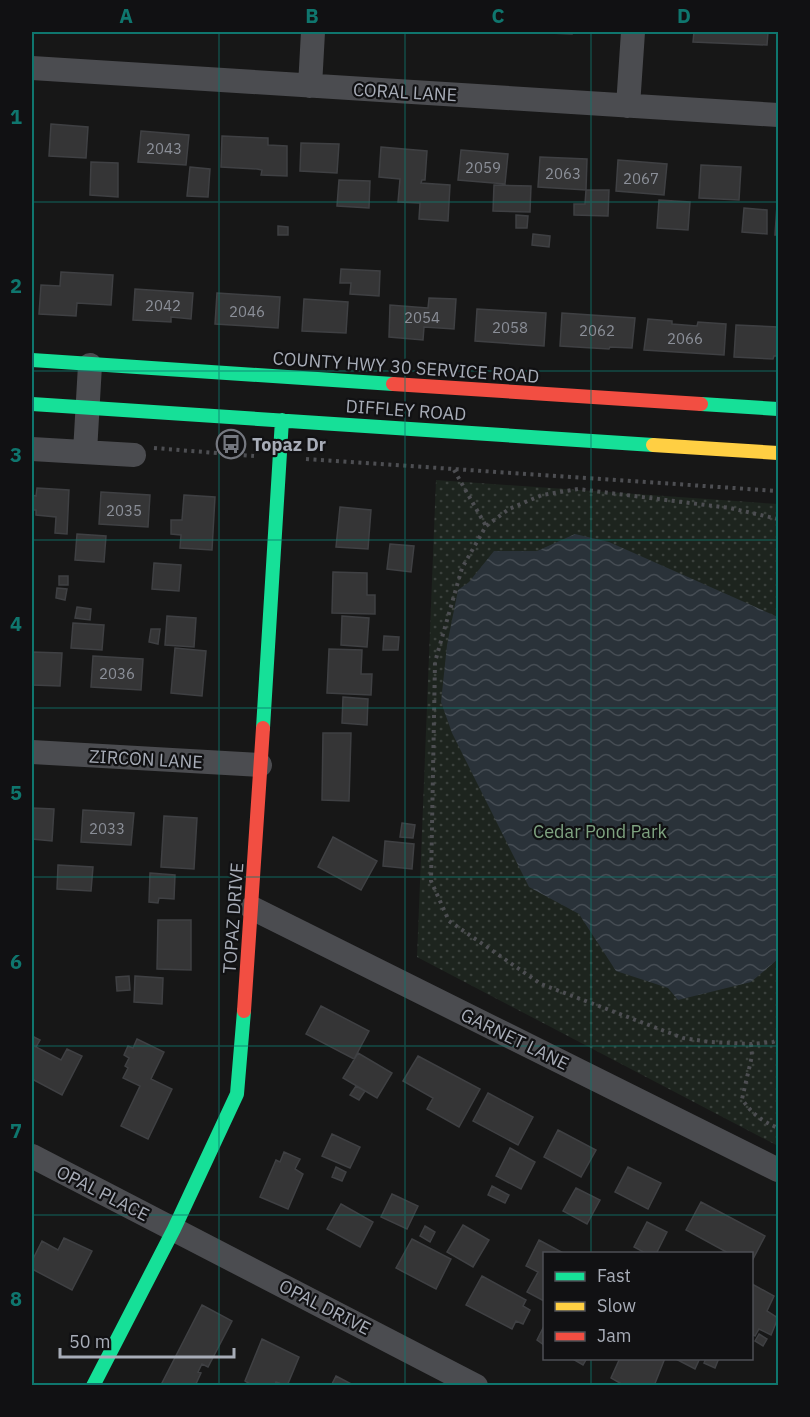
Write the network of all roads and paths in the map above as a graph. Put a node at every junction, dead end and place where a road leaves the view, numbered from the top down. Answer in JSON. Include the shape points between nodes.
{"nodes":[{"id":1,"x":313,"y":32,"type":"edge"},
{"id":2,"x":633,"y":32,"type":"edge"},
{"id":3,"x":32,"y":68,"type":"edge"},
{"id":4,"x":310,"y":86,"type":"junction"},
{"id":5,"x":628,"y":106,"type":"junction"},
{"id":6,"x":778,"y":115,"type":"edge"},
{"id":7,"x":32,"y":360,"type":"edge"},
{"id":8,"x":90,"y":365,"type":"junction"},
{"id":9,"x":32,"y":404,"type":"edge"},
{"id":10,"x":88,"y":407,"type":"junction"},
{"id":11,"x":778,"y":409,"type":"edge"},
{"id":12,"x":282,"y":420,"type":"junction"},
{"id":13,"x":32,"y":449,"type":"edge"},
{"id":14,"x":85,"y":452,"type":"junction"},
{"id":15,"x":778,"y":453,"type":"edge"},
{"id":16,"x":134,"y":455,"type":"joint"},
{"id":17,"x":279,"y":458,"type":"junction"},
{"id":18,"x":454,"y":470,"type":"junction"},
{"id":19,"x":778,"y":491,"type":"edge"},
{"id":20,"x":778,"y":519,"type":"edge"},
{"id":21,"x":486,"y":526,"type":"junction"},
{"id":22,"x":32,"y":752,"type":"edge"},
{"id":23,"x":261,"y":765,"type":"junction"},
{"id":24,"x":252,"y":908,"type":"junction"},
{"id":25,"x":778,"y":1040,"type":"edge"},
{"id":26,"x":751,"y":1044,"type":"junction"},
{"id":27,"x":778,"y":1128,"type":"edge"},
{"id":28,"x":32,"y":1156,"type":"edge"},
{"id":29,"x":778,"y":1170,"type":"edge"},
{"id":30,"x":174,"y":1229,"type":"junction"},
{"id":31,"x":93,"y":1386,"type":"edge"},
{"id":32,"x":476,"y":1386,"type":"edge"}],
"edges":[{"from":1,"to":4,"type":"street"},
{"from":2,"to":5,"type":"street"},
{"from":3,"to":4,"type":"street","name":"CORAL LANE"},
{"from":4,"to":5,"type":"street","name":"CORAL LANE"},
{"from":5,"to":6,"type":"street","name":"CORAL LANE"},
{"from":7,"to":8,"type":"street","name":"COUNTY HWY 30 SERVICE ROAD"},
{"from":8,"to":10,"type":"street"},
{"from":8,"to":11,"type":"street","name":"COUNTY HWY 30 SERVICE ROAD"},
{"from":9,"to":10,"type":"street","name":"DIFFLEY ROAD"},
{"from":10,"to":12,"type":"street","name":"DIFFLEY ROAD"},
{"from":10,"to":14,"type":"street"},
{"from":12,"to":15,"type":"street","name":"DIFFLEY ROAD"},
{"from":12,"to":17,"type":"street","name":"TOPAZ DRIVE"},
{"from":13,"to":14,"type":"street"},
{"from":14,"to":16,"type":"street"},
{"from":16,"to":17,"type":"path","via":[[150,448]]},
{"from":17,"to":18,"type":"path"},
{"from":17,"to":23,"type":"street","name":"TOPAZ DRIVE"},
{"from":18,"to":19,"type":"path"},
{"from":18,"to":21,"type":"path"},
{"from":20,"to":21,"type":"path","via":[[730,508],[578,489],[542,495],[509,509]]},
{"from":21,"to":26,"type":"path","via":[[462,568],[435,662],[431,881],[449,921],[541,984],[683,1038]]},
{"from":22,"to":23,"type":"street","name":"ZIRCON LANE"},
{"from":23,"to":24,"type":"street","name":"TOPAZ DRIVE"},
{"from":24,"to":29,"type":"street","name":"GARNET LANE"},
{"from":24,"to":30,"type":"street","name":"TOPAZ DRIVE","via":[[237,1094]]},
{"from":25,"to":26,"type":"path"},
{"from":26,"to":27,"type":"path","via":[[742,1099],[752,1113]]},
{"from":28,"to":30,"type":"street","name":"OPAL PLACE"},
{"from":30,"to":31,"type":"street","name":"TOPAZ DRIVE"},
{"from":30,"to":32,"type":"street","name":"OPAL DRIVE"}]}
